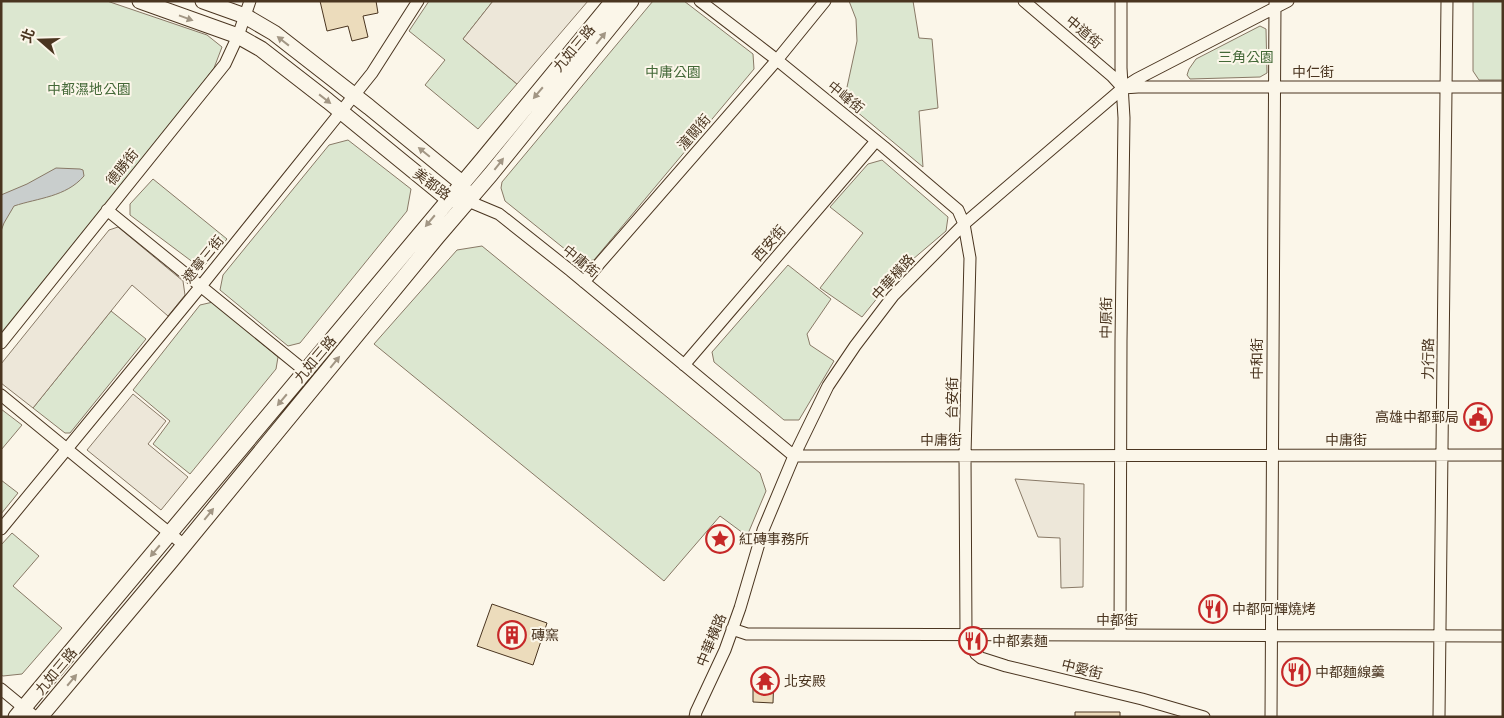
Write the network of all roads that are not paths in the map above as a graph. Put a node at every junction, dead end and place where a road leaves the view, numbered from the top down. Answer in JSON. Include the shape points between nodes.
{"nodes":[{"id":1,"x":140,"y":1,"type":"edge"},
{"id":2,"x":203,"y":1,"type":"edge"},
{"id":3,"x":250,"y":1,"type":"edge"},
{"id":4,"x":418,"y":1,"type":"edge"},
{"id":5,"x":613,"y":1,"type":"edge"},
{"id":6,"x":631,"y":1,"type":"edge"},
{"id":7,"x":700,"y":1,"type":"edge"},
{"id":8,"x":825,"y":1,"type":"edge"},
{"id":9,"x":1024,"y":1,"type":"edge"},
{"id":10,"x":1121,"y":1,"type":"edge"},
{"id":11,"x":1288,"y":1,"type":"edge"},
{"id":12,"x":1447,"y":1,"type":"edge"},
{"id":13,"x":1275,"y":5,"type":"edge"},
{"id":14,"x":245,"y":16,"type":"junction"},
{"id":15,"x":238,"y":36,"type":"junction"},
{"id":16,"x":777,"y":60,"type":"junction"},
{"id":17,"x":1274,"y":87,"type":"junction"},
{"id":18,"x":1446,"y":87,"type":"junction"},
{"id":19,"x":1503,"y":87,"type":"edge"},
{"id":20,"x":1123,"y":88,"type":"junction"},
{"id":21,"x":354,"y":95,"type":"junction"},
{"id":22,"x":341,"y":112,"type":"junction"},
{"id":23,"x":876,"y":140,"type":"junction"},
{"id":24,"x":462,"y":184,"type":"junction"},
{"id":25,"x":448,"y":199,"type":"junction"},
{"id":26,"x":468,"y":201,"type":"junction"},
{"id":27,"x":107,"y":210,"type":"junction"},
{"id":28,"x":964,"y":224,"type":"junction"},
{"id":29,"x":584,"y":282,"type":"junction"},
{"id":30,"x":200,"y":286,"type":"junction"},
{"id":31,"x":1,"y":343,"type":"edge"},
{"id":32,"x":684,"y":365,"type":"junction"},
{"id":33,"x":305,"y":371,"type":"junction"},
{"id":34,"x":1,"y":395,"type":"edge"},
{"id":35,"x":66,"y":450,"type":"junction"},
{"id":36,"x":965,"y":455,"type":"junction"},
{"id":37,"x":1120,"y":455,"type":"junction"},
{"id":38,"x":1272,"y":455,"type":"junction"},
{"id":39,"x":1442,"y":455,"type":"junction"},
{"id":40,"x":1503,"y":455,"type":"edge"},
{"id":41,"x":794,"y":456,"type":"junction"},
{"id":42,"x":1,"y":529,"type":"edge"},
{"id":43,"x":170,"y":533,"type":"junction"},
{"id":44,"x":184,"y":545,"type":"junction"},
{"id":45,"x":732,"y":629,"type":"junction"},
{"id":46,"x":966,"y":634,"type":"junction"},
{"id":47,"x":1120,"y":635,"type":"junction"},
{"id":48,"x":1271,"y":635,"type":"junction"},
{"id":49,"x":1440,"y":636,"type":"junction"},
{"id":50,"x":1503,"y":636,"type":"edge"},
{"id":51,"x":1,"y":689,"type":"edge"},
{"id":52,"x":25,"y":714,"type":"edge"},
{"id":53,"x":40,"y":717,"type":"edge"},
{"id":54,"x":695,"y":717,"type":"edge"},
{"id":55,"x":1204,"y":717,"type":"edge"},
{"id":56,"x":1271,"y":717,"type":"edge"},
{"id":57,"x":1438,"y":717,"type":"edge"}],
"edges":[{"from":1,"to":15,"type":"street","name":"美都路","one_way":true},
{"from":2,"to":14,"type":"street","name":"美都路"},
{"from":3,"to":14,"type":"street","name":"德勝街"},
{"from":4,"to":21,"type":"street","name":"遼寧三街"},
{"from":5,"to":24,"type":"street","name":"九如三路","one_way":true},
{"from":26,"to":6,"type":"street","name":"九如三路","one_way":true},
{"from":7,"to":16,"type":"street","name":"中峰街"},
{"from":8,"to":16,"type":"street","name":"潼關街"},
{"from":9,"to":20,"type":"street","name":"中道街"},
{"from":10,"to":20,"type":"street","name":"中原街"},
{"from":11,"to":13,"type":"street","name":"中華橫路"},
{"from":12,"to":18,"type":"street","name":"力行路"},
{"from":13,"to":17,"type":"street","name":"中和街"},
{"from":13,"to":20,"type":"street","name":"中華橫路"},
{"from":14,"to":15,"type":"street","name":"德勝街"},
{"from":21,"to":14,"type":"street","name":"美都路","one_way":true,"via":[[274,33]]},
{"from":15,"to":22,"type":"street","name":"美都路","one_way":true,"via":[[261,49]]},
{"from":15,"to":27,"type":"street","name":"德勝街","via":[[225,64]]},
{"from":16,"to":23,"type":"street","name":"中峰街"},
{"from":16,"to":29,"type":"street","name":"潼關街"},
{"from":17,"to":18,"type":"street","name":"中仁街"},
{"from":17,"to":20,"type":"street","name":"中仁街"},
{"from":17,"to":38,"type":"street","name":"中和街"},
{"from":18,"to":19,"type":"street","name":"中仁街"},
{"from":18,"to":39,"type":"street","name":"力行路"},
{"from":20,"to":28,"type":"street","name":"中華橫路"},
{"from":20,"to":37,"type":"street","name":"中原街"},
{"from":21,"to":22,"type":"street","name":"遼寧三街"},
{"from":24,"to":21,"type":"street","name":"美都路","one_way":true},
{"from":22,"to":25,"type":"street","name":"美都路"},
{"from":22,"to":30,"type":"street","name":"遼寧三街"},
{"from":23,"to":28,"type":"street","name":"中峰街","via":[[953,204]]},
{"from":23,"to":32,"type":"street","name":"西安街"},
{"from":24,"to":25,"type":"street","name":"九如三路"},
{"from":24,"to":26,"type":"street","name":"美都路"},
{"from":25,"to":26,"type":"street","name":"美都路"},
{"from":25,"to":33,"type":"street","name":"九如三路","one_way":true},
{"from":26,"to":29,"type":"street","name":"中庸街","via":[[498,214]]},
{"from":44,"to":26,"type":"street","name":"九如三路","one_way":true},
{"from":27,"to":30,"type":"street"},
{"from":27,"to":31,"type":"street","name":"德勝街"},
{"from":28,"to":36,"type":"street","name":"台安街","via":[[970,258]]},
{"from":28,"to":41,"type":"street","name":"中華橫路","via":[[893,296],[855,346],[828,386]]},
{"from":29,"to":32,"type":"street","name":"中庸街"},
{"from":30,"to":33,"type":"street"},
{"from":30,"to":35,"type":"street","name":"遼寧三街"},
{"from":32,"to":41,"type":"street","name":"中庸街"},
{"from":33,"to":43,"type":"street","name":"九如三路","one_way":true},
{"from":34,"to":35,"type":"street"},
{"from":35,"to":42,"type":"street","name":"遼寧三街"},
{"from":35,"to":43,"type":"street"},
{"from":36,"to":37,"type":"street","name":"中庸街"},
{"from":36,"to":41,"type":"street","name":"中庸街"},
{"from":36,"to":46,"type":"street","name":"台安街"},
{"from":37,"to":38,"type":"street","name":"中庸街"},
{"from":37,"to":47,"type":"street","name":"中原街"},
{"from":38,"to":39,"type":"street","name":"中庸街"},
{"from":38,"to":48,"type":"street","name":"中和街"},
{"from":39,"to":40,"type":"street","name":"中庸街"},
{"from":39,"to":49,"type":"street","name":"力行路"},
{"from":41,"to":45,"type":"street","name":"中華橫路","via":[[763,530]]},
{"from":43,"to":44,"type":"street"},
{"from":43,"to":52,"type":"street","name":"九如三路","one_way":true},
{"from":53,"to":44,"type":"street","name":"九如三路","one_way":true},
{"from":45,"to":46,"type":"street","name":"中都街","via":[[747,634]]},
{"from":45,"to":54,"type":"street","name":"中華橫路"},
{"from":46,"to":47,"type":"street","name":"中都街"},
{"from":46,"to":55,"type":"street","name":"中愛街","via":[[981,658]]},
{"from":47,"to":48,"type":"street","name":"中都街"},
{"from":48,"to":49,"type":"street","name":"中都街"},
{"from":48,"to":56,"type":"street","name":"中和街"},
{"from":49,"to":50,"type":"street","name":"中都街"},
{"from":49,"to":57,"type":"street","name":"力行路"},
{"from":51,"to":52,"type":"street"}]}
